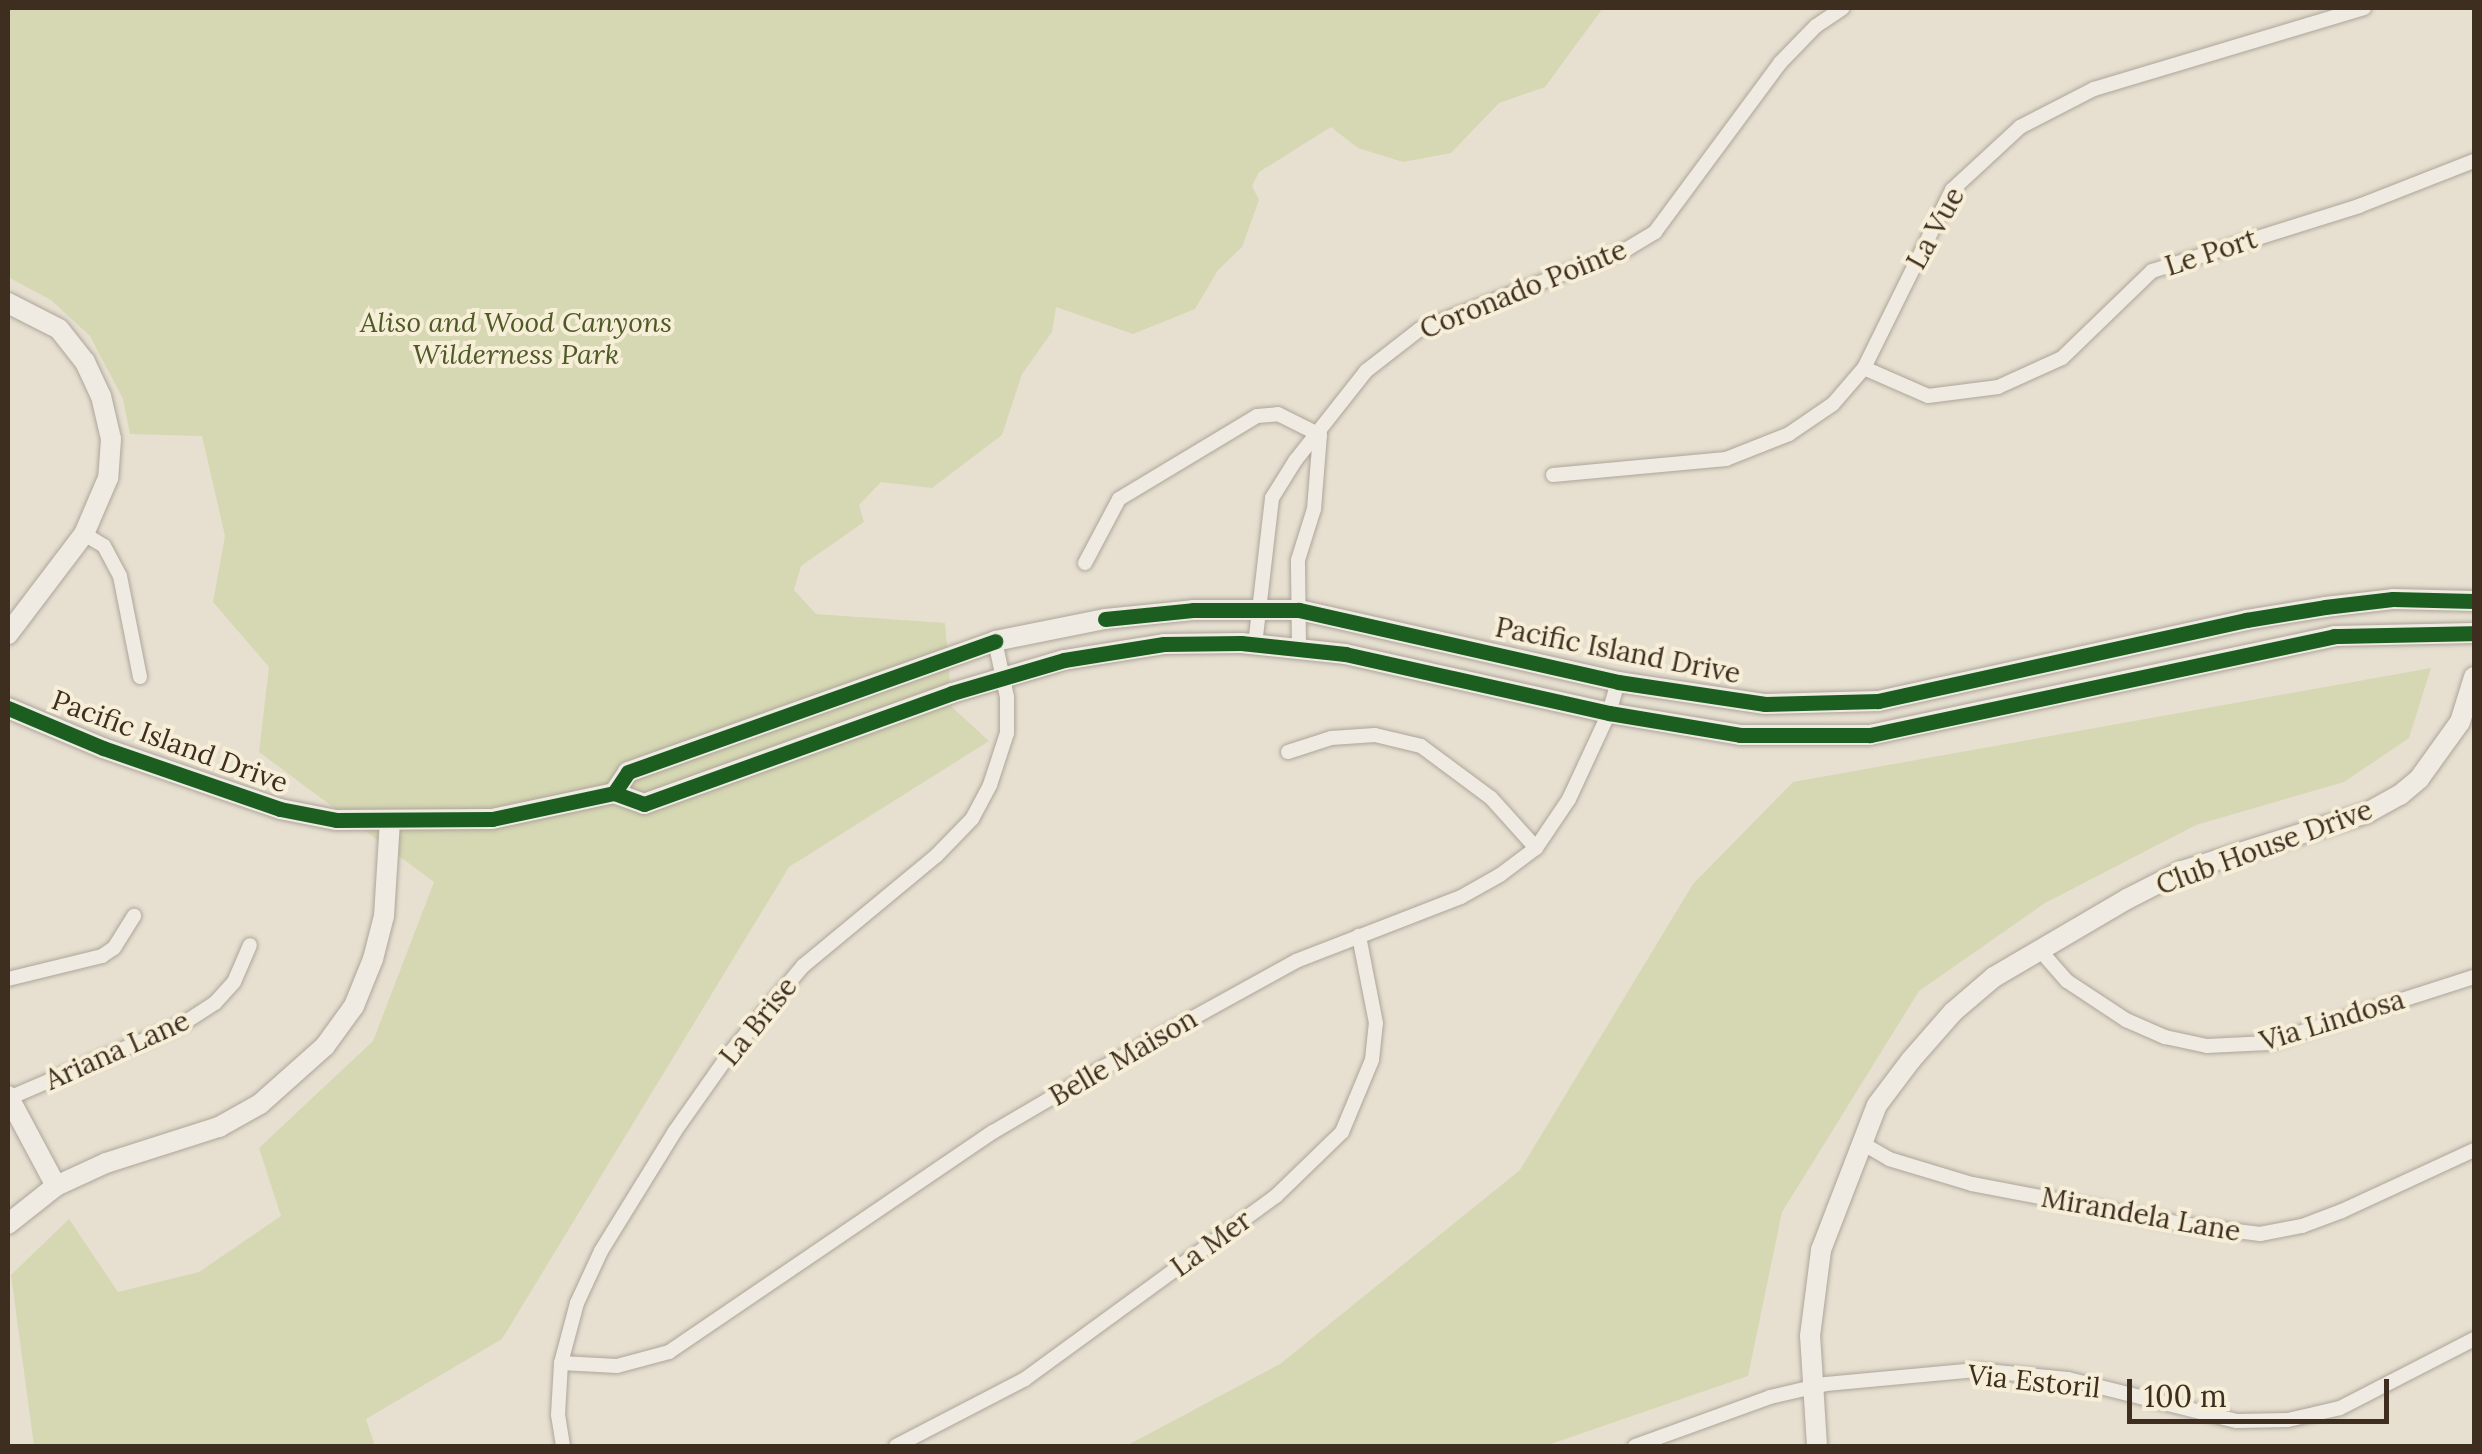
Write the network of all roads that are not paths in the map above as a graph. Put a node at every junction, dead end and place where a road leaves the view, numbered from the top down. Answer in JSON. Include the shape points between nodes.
{"nodes":[{"id":1,"x":1843,"y":8,"type":"edge"},
{"id":2,"x":2364,"y":8,"type":"edge"},
{"id":3,"x":2474,"y":162,"type":"edge"},
{"id":4,"x":8,"y":303,"type":"edge"},
{"id":5,"x":1864,"y":368,"type":"junction"},
{"id":6,"x":1320,"y":435,"type":"junction"},
{"id":7,"x":1553,"y":475,"type":"dead end"},
{"id":8,"x":84,"y":534,"type":"junction"},
{"id":9,"x":1085,"y":563,"type":"dead end"},
{"id":10,"x":2474,"y":602,"type":"edge"},
{"id":11,"x":1299,"y":610,"type":"junction"},
{"id":12,"x":1260,"y":611,"type":"junction"},
{"id":13,"x":2474,"y":632,"type":"edge"},
{"id":14,"x":8,"y":634,"type":"edge"},
{"id":15,"x":996,"y":641,"type":"junction"},
{"id":16,"x":1256,"y":645,"type":"junction"},
{"id":17,"x":1299,"y":647,"type":"junction"},
{"id":18,"x":140,"y":676,"type":"dead end"},
{"id":19,"x":1004,"y":678,"type":"junction"},
{"id":20,"x":2474,"y":678,"type":"edge"},
{"id":21,"x":1618,"y":682,"type":"junction"},
{"id":22,"x":8,"y":708,"type":"edge"},
{"id":23,"x":1609,"y":713,"type":"junction"},
{"id":24,"x":1288,"y":752,"type":"dead end"},
{"id":25,"x":614,"y":793,"type":"junction"},
{"id":26,"x":390,"y":822,"type":"junction"},
{"id":27,"x":1536,"y":848,"type":"junction"},
{"id":28,"x":134,"y":916,"type":"dead end"},
{"id":29,"x":1359,"y":936,"type":"junction"},
{"id":30,"x":250,"y":945,"type":"dead end"},
{"id":31,"x":2038,"y":948,"type":"junction"},
{"id":32,"x":2474,"y":977,"type":"edge"},
{"id":33,"x":8,"y":979,"type":"edge"},
{"id":34,"x":8,"y":1097,"type":"edge"},
{"id":35,"x":1860,"y":1142,"type":"junction"},
{"id":36,"x":2474,"y":1150,"type":"edge"},
{"id":37,"x":56,"y":1186,"type":"junction"},
{"id":38,"x":8,"y":1224,"type":"edge"},
{"id":39,"x":2474,"y":1338,"type":"edge"},
{"id":40,"x":561,"y":1363,"type":"junction"},
{"id":41,"x":1813,"y":1390,"type":"junction"},
{"id":42,"x":563,"y":1446,"type":"edge"},
{"id":43,"x":896,"y":1446,"type":"edge"},
{"id":44,"x":1635,"y":1446,"type":"edge"},
{"id":45,"x":1818,"y":1446,"type":"edge"}],
"edges":[{"from":1,"to":6,"type":"street","name":"Coronado Pointe","via":[[1780,63],[1655,232],[1420,329],[1366,371]]},
{"from":2,"to":5,"type":"street","name":"La Vue","via":[[2094,89],[2020,127],[1952,190]]},
{"from":3,"to":5,"type":"street","name":"Le Port","via":[[2152,271],[2062,358],[1998,386],[1928,396]]},
{"from":4,"to":8,"type":"main road","via":[[59,329],[101,396],[111,439],[108,478]]},
{"from":5,"to":7,"type":"street","name":"La Vue","via":[[1833,404],[1789,434],[1726,459]]},
{"from":6,"to":9,"type":"street","via":[[1278,414],[1257,416],[1119,500]]},
{"from":6,"to":11,"type":"street","via":[[1314,509],[1298,560]]},
{"from":6,"to":12,"type":"street","name":"Coronado Pointe","via":[[1272,498]]},
{"from":8,"to":14,"type":"main road"},
{"from":8,"to":18,"type":"street","via":[[104,546],[120,576]]},
{"from":10,"to":21,"type":"main road","name":"Pacific Island Drive","via":[[2393,599],[2246,620],[1878,701],[1765,704]]},
{"from":11,"to":12,"type":"main road","name":"Pacific Island Drive"},
{"from":11,"to":17,"type":"street"},
{"from":11,"to":21,"type":"main road","name":"Pacific Island Drive"},
{"from":12,"to":15,"type":"main road","name":"Pacific Island Drive","via":[[1105,619]]},
{"from":12,"to":16,"type":"street","name":"Coronado Pointe"},
{"from":13,"to":23,"type":"main road","name":"Pacific Island Drive","via":[[2334,636],[1870,734],[1740,736]]},
{"from":15,"to":19,"type":"street","name":"La Brise"},
{"from":15,"to":25,"type":"main road","name":"Pacific Island Drive","via":[[628,772]]},
{"from":16,"to":17,"type":"main road","name":"Pacific Island Drive"},
{"from":16,"to":19,"type":"main road","name":"Pacific Island Drive","via":[[1164,644],[1064,660]]},
{"from":17,"to":23,"type":"main road","name":"Pacific Island Drive"},
{"from":19,"to":25,"type":"main road","name":"Pacific Island Drive","via":[[644,804]]},
{"from":19,"to":40,"type":"street","name":"La Brise","via":[[1007,734],[972,820],[803,966],[730,1053],[601,1252],[577,1303]]},
{"from":20,"to":31,"type":"main road","name":"Club House Drive","via":[[2460,722],[2400,795],[2366,813],[2182,871]]},
{"from":21,"to":23,"type":"street","name":"Belle Maison"},
{"from":22,"to":26,"type":"main road","name":"Pacific Island Drive","via":[[232,795],[336,820]]},
{"from":23,"to":27,"type":"street","name":"Belle Maison","via":[[1569,800]]},
{"from":24,"to":27,"type":"street","via":[[1331,738],[1376,735],[1421,746],[1491,798]]},
{"from":25,"to":26,"type":"main road","name":"Pacific Island Drive","via":[[506,817]]},
{"from":26,"to":37,"type":"main road","via":[[384,916],[372,959],[354,1006],[325,1046],[260,1104],[219,1127],[106,1162]]},
{"from":27,"to":29,"type":"street","name":"Belle Maison","via":[[1461,897]]},
{"from":28,"to":33,"type":"street","via":[[102,956]]},
{"from":29,"to":40,"type":"street","name":"Belle Maison","via":[[1260,980],[994,1132],[669,1352],[617,1366]]},
{"from":29,"to":43,"type":"street","name":"La Mer","via":[[1373,990],[1372,1060],[1362,1094],[1332,1142],[1276,1196],[1025,1379]]},
{"from":30,"to":34,"type":"street","name":"Ariana Lane","via":[[216,1004]]},
{"from":31,"to":32,"type":"street","name":"Via Lindosa","via":[[2067,981],[2126,1020],[2207,1046],[2268,1043]]},
{"from":31,"to":35,"type":"main road","name":"Club House Drive","via":[[1953,1012],[1877,1105]]},
{"from":34,"to":37,"type":"main road"},
{"from":35,"to":36,"type":"street","name":"Mirandela Lane","via":[[1972,1184],[2260,1234],[2342,1211]]},
{"from":35,"to":41,"type":"main road","name":"Club House Drive","via":[[1821,1250],[1810,1336]]},
{"from":37,"to":38,"type":"main road"},
{"from":39,"to":41,"type":"street","name":"Via Estoril","via":[[2340,1408],[2288,1420],[2237,1421],[2068,1379],[1976,1370]]},
{"from":40,"to":42,"type":"street","name":"La Brise"},
{"from":41,"to":44,"type":"street","name":"Via Estoril","via":[[1744,1403]]},
{"from":41,"to":45,"type":"main road","name":"Club House Drive"}]}
